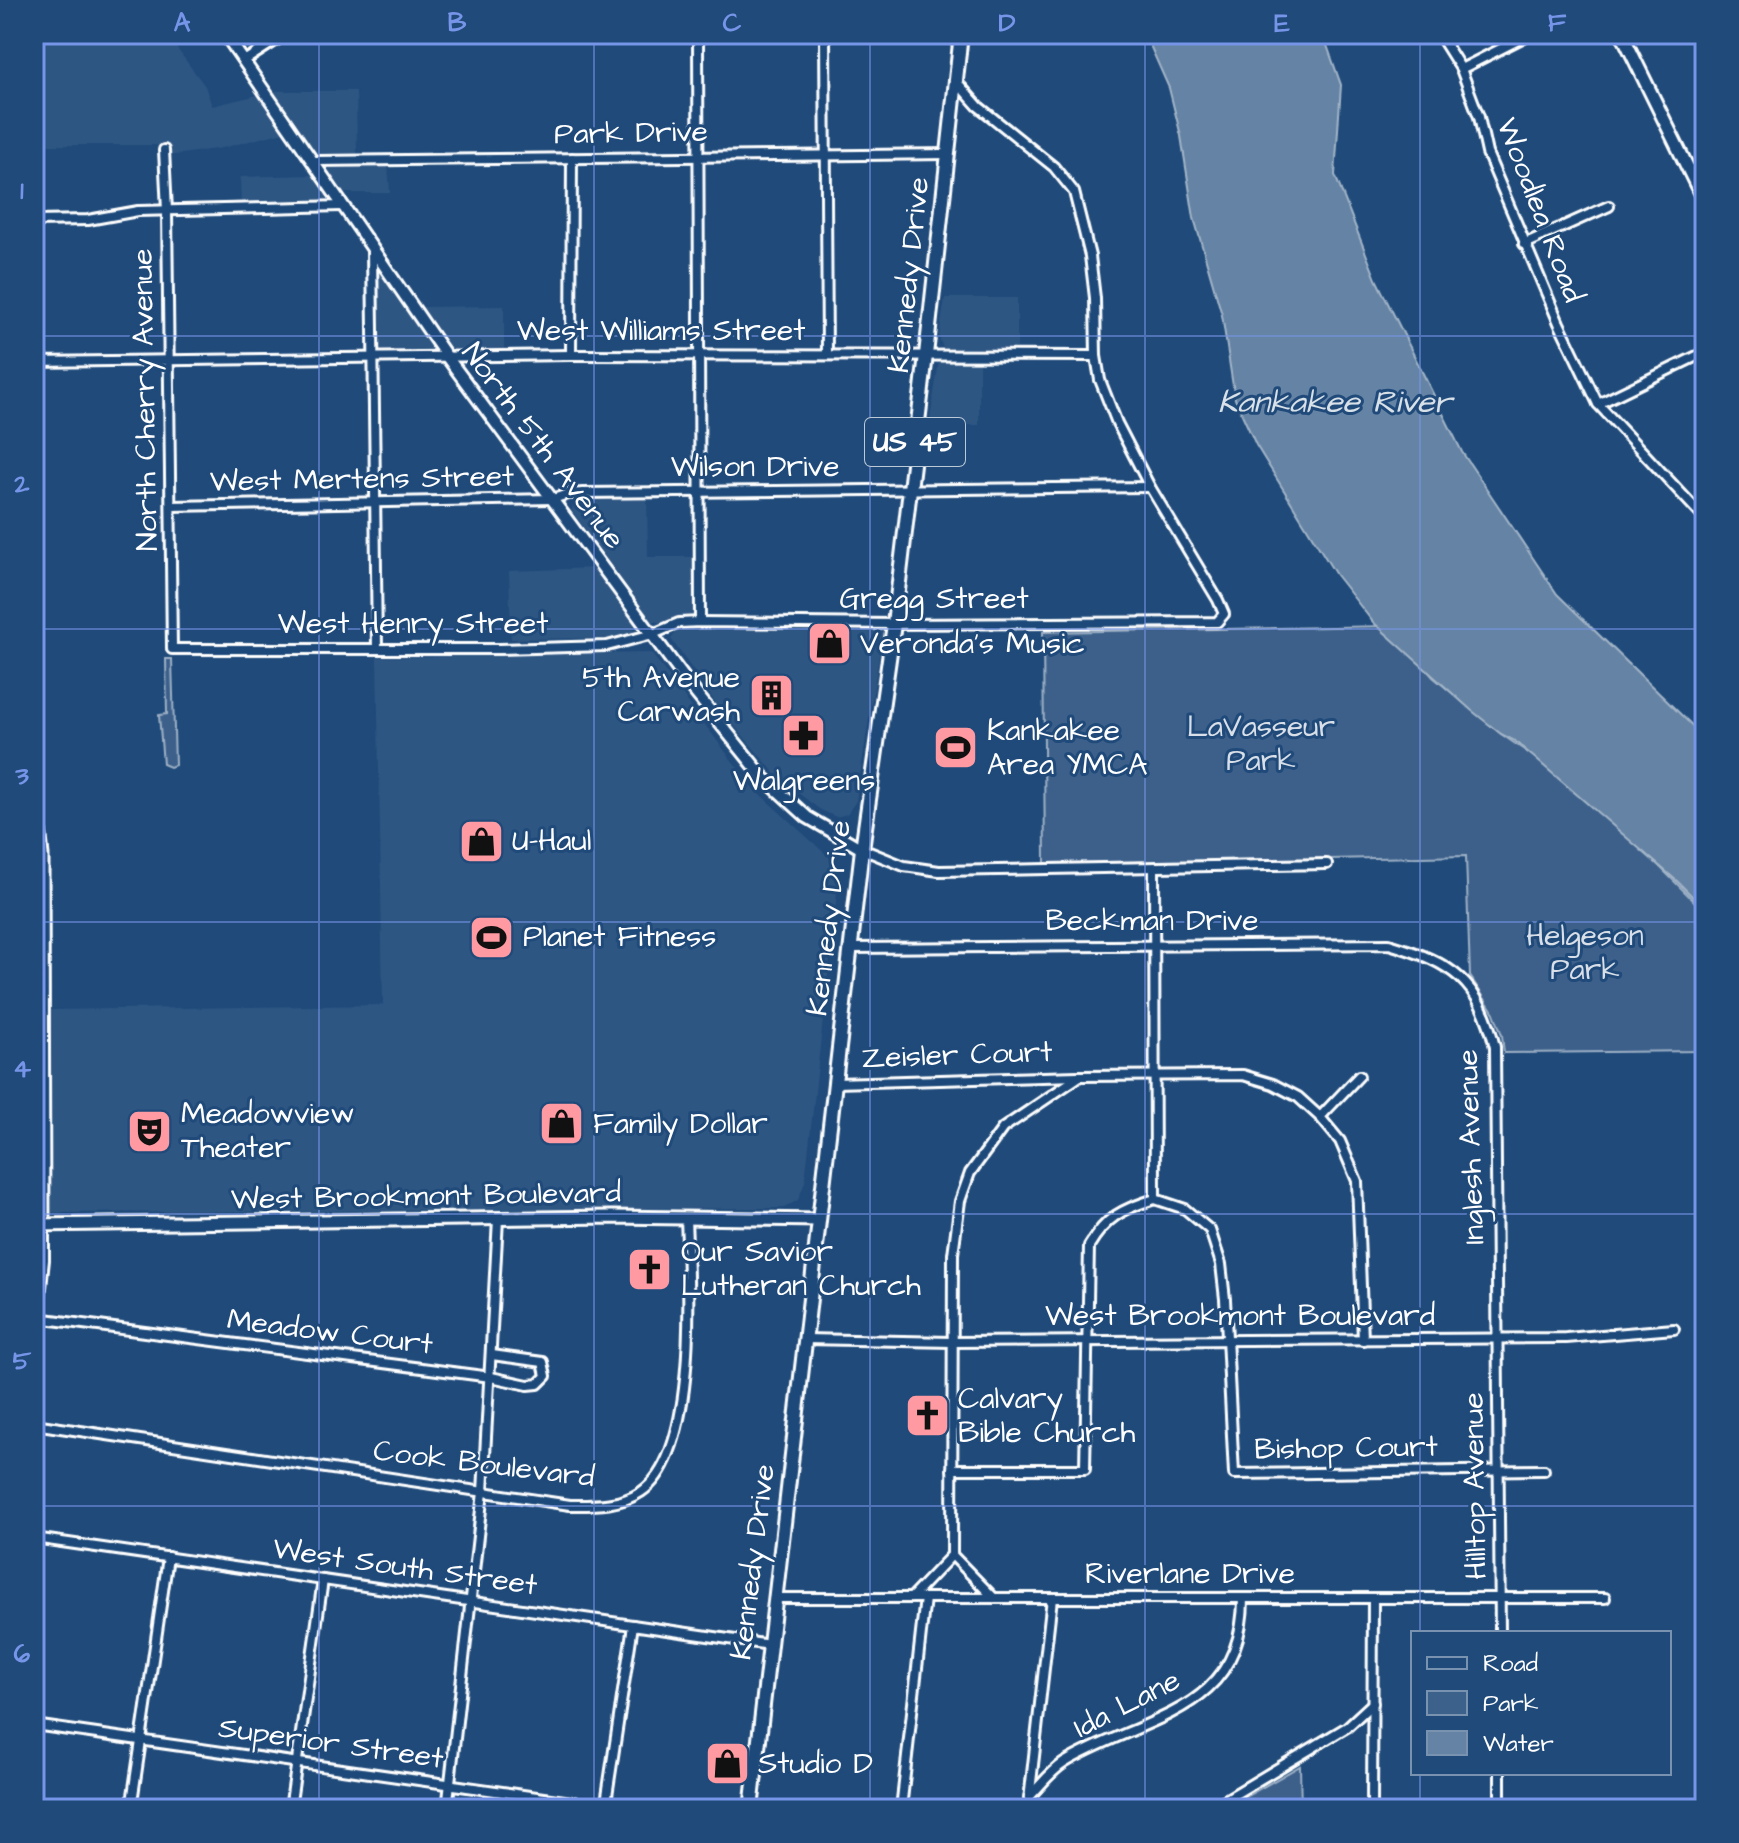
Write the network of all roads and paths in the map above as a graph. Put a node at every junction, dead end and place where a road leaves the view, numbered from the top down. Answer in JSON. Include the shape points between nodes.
{"nodes":[{"id":1,"x":225,"y":34,"type":"edge"},
{"id":2,"x":286,"y":34,"type":"edge"},
{"id":3,"x":698,"y":34,"type":"edge"},
{"id":4,"x":825,"y":34,"type":"edge"},
{"id":5,"x":961,"y":34,"type":"edge"},
{"id":6,"x":1439,"y":34,"type":"edge"},
{"id":7,"x":1530,"y":34,"type":"edge"},
{"id":8,"x":1622,"y":34,"type":"edge"},
{"id":9,"x":244,"y":61,"type":"junction"},
{"id":10,"x":1461,"y":69,"type":"junction"},
{"id":11,"x":955,"y":80,"type":"junction"},
{"id":12,"x":164,"y":150,"type":"dead end"},
{"id":13,"x":949,"y":154,"type":"junction"},
{"id":14,"x":826,"y":155,"type":"junction"},
{"id":15,"x":699,"y":156,"type":"junction"},
{"id":16,"x":572,"y":158,"type":"junction"},
{"id":17,"x":315,"y":161,"type":"junction"},
{"id":18,"x":1705,"y":203,"type":"edge"},
{"id":19,"x":342,"y":206,"type":"junction"},
{"id":20,"x":1609,"y":206,"type":"dead end"},
{"id":21,"x":167,"y":211,"type":"junction"},
{"id":22,"x":34,"y":221,"type":"edge"},
{"id":23,"x":1524,"y":244,"type":"junction"},
{"id":24,"x":372,"y":250,"type":"junction"},
{"id":25,"x":1705,"y":352,"type":"edge"},
{"id":26,"x":571,"y":355,"type":"junction"},
{"id":27,"x":700,"y":355,"type":"junction"},
{"id":28,"x":827,"y":355,"type":"junction"},
{"id":29,"x":926,"y":355,"type":"junction"},
{"id":30,"x":1096,"y":356,"type":"junction"},
{"id":31,"x":447,"y":357,"type":"junction"},
{"id":32,"x":168,"y":359,"type":"junction"},
{"id":33,"x":372,"y":359,"type":"junction"},
{"id":34,"x":34,"y":362,"type":"edge"},
{"id":35,"x":1598,"y":404,"type":"junction"},
{"id":36,"x":1150,"y":487,"type":"junction"},
{"id":37,"x":909,"y":490,"type":"junction"},
{"id":38,"x":698,"y":492,"type":"junction"},
{"id":39,"x":553,"y":499,"type":"junction"},
{"id":40,"x":374,"y":503,"type":"junction"},
{"id":41,"x":171,"y":506,"type":"junction"},
{"id":42,"x":1705,"y":519,"type":"edge"},
{"id":43,"x":700,"y":622,"type":"junction"},
{"id":44,"x":894,"y":624,"type":"junction"},
{"id":45,"x":653,"y":634,"type":"junction"},
{"id":46,"x":172,"y":649,"type":"joint"},
{"id":47,"x":377,"y":649,"type":"junction"},
{"id":48,"x":34,"y":784,"type":"edge"},
{"id":49,"x":862,"y":849,"type":"junction"},
{"id":50,"x":1327,"y":864,"type":"dead end"},
{"id":51,"x":1154,"y":868,"type":"junction"},
{"id":52,"x":1156,"y":945,"type":"junction"},
{"id":53,"x":851,"y":948,"type":"junction"},
{"id":54,"x":1449,"y":968,"type":"joint"},
{"id":55,"x":1155,"y":1074,"type":"junction"},
{"id":56,"x":1080,"y":1076,"type":"junction"},
{"id":57,"x":1359,"y":1076,"type":"dead end"},
{"id":58,"x":835,"y":1083,"type":"junction"},
{"id":59,"x":1320,"y":1117,"type":"junction"},
{"id":60,"x":1155,"y":1199,"type":"junction"},
{"id":61,"x":686,"y":1217,"type":"junction"},
{"id":62,"x":498,"y":1219,"type":"junction"},
{"id":63,"x":819,"y":1220,"type":"junction"},
{"id":64,"x":38,"y":1225,"type":"edge"},
{"id":65,"x":37,"y":1318,"type":"junction"},
{"id":66,"x":1674,"y":1329,"type":"dead end"},
{"id":67,"x":1498,"y":1338,"type":"junction"},
{"id":68,"x":805,"y":1339,"type":"junction"},
{"id":69,"x":1226,"y":1340,"type":"junction"},
{"id":70,"x":1363,"y":1340,"type":"junction"},
{"id":71,"x":1089,"y":1341,"type":"junction"},
{"id":72,"x":952,"y":1342,"type":"junction"},
{"id":73,"x":34,"y":1344,"type":"edge"},
{"id":74,"x":492,"y":1355,"type":"junction"},
{"id":75,"x":491,"y":1377,"type":"junction"},
{"id":76,"x":34,"y":1424,"type":"edge"},
{"id":77,"x":952,"y":1469,"type":"junction"},
{"id":78,"x":1499,"y":1470,"type":"junction"},
{"id":79,"x":1544,"y":1470,"type":"dead end"},
{"id":80,"x":483,"y":1492,"type":"junction"},
{"id":81,"x":34,"y":1538,"type":"edge"},
{"id":82,"x":952,"y":1555,"type":"junction"},
{"id":83,"x":168,"y":1557,"type":"junction"},
{"id":84,"x":323,"y":1580,"type":"junction"},
{"id":85,"x":775,"y":1598,"type":"junction"},
{"id":86,"x":911,"y":1598,"type":"junction"},
{"id":87,"x":925,"y":1598,"type":"junction"},
{"id":88,"x":994,"y":1598,"type":"junction"},
{"id":89,"x":1052,"y":1598,"type":"junction"},
{"id":90,"x":1243,"y":1598,"type":"junction"},
{"id":91,"x":1373,"y":1598,"type":"junction"},
{"id":92,"x":1500,"y":1598,"type":"junction"},
{"id":93,"x":1605,"y":1598,"type":"dead end"},
{"id":94,"x":473,"y":1601,"type":"junction"},
{"id":95,"x":633,"y":1625,"type":"junction"},
{"id":96,"x":1500,"y":1631,"type":"edge"},
{"id":97,"x":770,"y":1645,"type":"junction"},
{"id":98,"x":1373,"y":1703,"type":"junction"},
{"id":99,"x":34,"y":1725,"type":"edge"},
{"id":100,"x":141,"y":1740,"type":"junction"},
{"id":101,"x":296,"y":1762,"type":"junction"},
{"id":102,"x":1500,"y":1775,"type":"edge"},
{"id":103,"x":451,"y":1785,"type":"junction"},
{"id":104,"x":1029,"y":1797,"type":"junction"},
{"id":105,"x":606,"y":1808,"type":"edge"},
{"id":106,"x":131,"y":1809,"type":"edge"},
{"id":107,"x":290,"y":1809,"type":"edge"},
{"id":108,"x":447,"y":1809,"type":"edge"},
{"id":109,"x":621,"y":1809,"type":"edge"},
{"id":110,"x":751,"y":1809,"type":"edge"},
{"id":111,"x":901,"y":1809,"type":"edge"},
{"id":112,"x":1028,"y":1809,"type":"edge"},
{"id":113,"x":1210,"y":1809,"type":"edge"},
{"id":114,"x":1372,"y":1809,"type":"edge"},
{"id":115,"x":1500,"y":1809,"type":"edge"}],
"edges":[{"from":1,"to":9,"type":"street","name":"North 5th Avenue"},
{"from":2,"to":9,"type":"street"},
{"from":3,"to":15,"type":"street"},
{"from":4,"to":14,"type":"street"},
{"from":5,"to":11,"type":"main road","name":"Kennedy Drive","number":"US 45"},
{"from":6,"to":10,"type":"street","name":"Woodlea Road"},
{"from":7,"to":10,"type":"street"},
{"from":8,"to":18,"type":"main road"},
{"from":9,"to":17,"type":"street","name":"North 5th Avenue"},
{"from":10,"to":23,"type":"street","name":"Woodlea Road"},
{"from":11,"to":13,"type":"main road","name":"Kennedy Drive","number":"US 45"},
{"from":11,"to":30,"type":"street","via":[[978,106],[1054,167],[1074,192],[1090,256]]},
{"from":12,"to":21,"type":"street","name":"North Cherry Avenue"},
{"from":13,"to":14,"type":"street","name":"Park Drive"},
{"from":13,"to":29,"type":"main road","name":"Kennedy Drive","number":"US 45"},
{"from":14,"to":15,"type":"street","name":"Park Drive"},
{"from":14,"to":28,"type":"street"},
{"from":15,"to":16,"type":"street","name":"Park Drive"},
{"from":15,"to":27,"type":"street"},
{"from":16,"to":17,"type":"street","name":"Park Drive"},
{"from":16,"to":26,"type":"street"},
{"from":17,"to":19,"type":"street","name":"North 5th Avenue"},
{"from":19,"to":21,"type":"street"},
{"from":19,"to":24,"type":"street","name":"North 5th Avenue"},
{"from":20,"to":23,"type":"street"},
{"from":21,"to":22,"type":"street"},
{"from":21,"to":32,"type":"street","name":"North Cherry Avenue"},
{"from":23,"to":35,"type":"street","name":"Woodlea Road"},
{"from":24,"to":31,"type":"street","name":"North 5th Avenue"},
{"from":24,"to":33,"type":"street"},
{"from":25,"to":35,"type":"street"},
{"from":26,"to":27,"type":"street","name":"West Williams Street"},
{"from":26,"to":31,"type":"street","name":"West Williams Street"},
{"from":27,"to":28,"type":"street","name":"West Williams Street"},
{"from":27,"to":38,"type":"street"},
{"from":28,"to":29,"type":"street","name":"West Williams Street"},
{"from":29,"to":30,"type":"street","name":"West Williams Street"},
{"from":29,"to":37,"type":"main road","name":"Kennedy Drive","number":"US 45"},
{"from":30,"to":36,"type":"street","via":[[1117,423]]},
{"from":31,"to":33,"type":"street","name":"West Williams Street"},
{"from":31,"to":39,"type":"street","name":"North 5th Avenue"},
{"from":32,"to":33,"type":"street","name":"West Williams Street"},
{"from":32,"to":34,"type":"street","name":"West Williams Street"},
{"from":32,"to":41,"type":"street","name":"North Cherry Avenue"},
{"from":33,"to":40,"type":"street"},
{"from":35,"to":42,"type":"street","name":"Woodlea Road"},
{"from":36,"to":37,"type":"street","name":"Wilson Drive"},
{"from":36,"to":44,"type":"street","name":"Gregg Street","via":[[1218,600],[1224,614],[1217,622]]},
{"from":37,"to":38,"type":"street","name":"Wilson Drive"},
{"from":37,"to":44,"type":"main road","name":"Kennedy Drive","number":"US 45"},
{"from":38,"to":39,"type":"street","name":"Wilson Drive","via":[[568,494]]},
{"from":38,"to":43,"type":"street"},
{"from":39,"to":40,"type":"street","name":"West Mertens Street"},
{"from":39,"to":45,"type":"street","name":"North 5th Avenue"},
{"from":40,"to":41,"type":"street","name":"West Mertens Street"},
{"from":40,"to":47,"type":"street"},
{"from":41,"to":46,"type":"street","name":"North Cherry Avenue"},
{"from":43,"to":44,"type":"street","name":"Gregg Street"},
{"from":43,"to":45,"type":"street","name":"Gregg Street","via":[[679,623]]},
{"from":44,"to":49,"type":"main road","name":"Kennedy Drive","number":"US 45"},
{"from":45,"to":47,"type":"street","name":"West Henry Street","via":[[607,646]]},
{"from":45,"to":49,"type":"street","name":"North 5th Avenue","via":[[764,778],[807,817]]},
{"from":46,"to":47,"type":"street","name":"West Henry Street"},
{"from":48,"to":64,"type":"main road","via":[[42,855]]},
{"from":49,"to":51,"type":"street","via":[[920,870]]},
{"from":49,"to":53,"type":"main road","name":"Kennedy Drive","number":"US 45"},
{"from":50,"to":51,"type":"street"},
{"from":51,"to":52,"type":"street"},
{"from":52,"to":53,"type":"street","name":"Beckman Drive"},
{"from":52,"to":54,"type":"street","name":"Beckman Drive","via":[[1389,944]]},
{"from":52,"to":55,"type":"street"},
{"from":53,"to":58,"type":"main road","name":"Kennedy Drive","number":"US 45"},
{"from":54,"to":67,"type":"street","name":"Inglesh Avenue","via":[[1487,1015],[1495,1047]]},
{"from":55,"to":56,"type":"street","name":"Zeisler Court"},
{"from":55,"to":59,"type":"street","name":"Zeisler Court","via":[[1243,1075],[1298,1097]]},
{"from":55,"to":60,"type":"street"},
{"from":56,"to":58,"type":"street","name":"Zeisler Court"},
{"from":56,"to":72,"type":"street","via":[[1003,1128],[970,1173],[960,1201],[953,1254]]},
{"from":57,"to":59,"type":"street"},
{"from":58,"to":63,"type":"main road","name":"Kennedy Drive","number":"US 45"},
{"from":59,"to":70,"type":"street","name":"Zeisler Court","via":[[1340,1141],[1357,1181]]},
{"from":60,"to":69,"type":"street","via":[[1185,1209],[1210,1230],[1221,1264]]},
{"from":60,"to":71,"type":"street","via":[[1127,1208],[1101,1226],[1089,1246]]},
{"from":61,"to":62,"type":"main road","name":"West Brookmont Boulevard"},
{"from":61,"to":63,"type":"main road","name":"West Brookmont Boulevard"},
{"from":61,"to":80,"type":"street","name":"Cook Boulevard","via":[[685,1380],[673,1449],[660,1472],[643,1491],[622,1502],[597,1505]]},
{"from":62,"to":64,"type":"main road","name":"West Brookmont Boulevard"},
{"from":62,"to":74,"type":"street"},
{"from":63,"to":68,"type":"main road","name":"Kennedy Drive","number":"US 45"},
{"from":64,"to":65,"type":"street","via":[[43,1260]]},
{"from":65,"to":73,"type":"street"},
{"from":65,"to":75,"type":"street","name":"Meadow Court"},
{"from":66,"to":67,"type":"street","name":"West Brookmont Boulevard"},
{"from":67,"to":70,"type":"street","name":"West Brookmont Boulevard"},
{"from":67,"to":78,"type":"street","name":"Hilltop Avenue"},
{"from":68,"to":72,"type":"street","name":"West Brookmont Boulevard"},
{"from":68,"to":85,"type":"main road","name":"Kennedy Drive","number":"US 45"},
{"from":69,"to":70,"type":"street","name":"West Brookmont Boulevard"},
{"from":69,"to":71,"type":"street","name":"West Brookmont Boulevard"},
{"from":69,"to":78,"type":"street","name":"Bishop Court","via":[[1234,1474]]},
{"from":71,"to":72,"type":"street","name":"West Brookmont Boulevard"},
{"from":71,"to":77,"type":"street","via":[[1085,1469]]},
{"from":72,"to":77,"type":"street"},
{"from":74,"to":75,"type":"street"},
{"from":74,"to":75,"type":"street","name":"Meadow Court","via":[[543,1362],[546,1376],[528,1385]]},
{"from":75,"to":80,"type":"street"},
{"from":76,"to":80,"type":"street","name":"Cook Boulevard"},
{"from":77,"to":82,"type":"street"},
{"from":78,"to":79,"type":"street","name":"Bishop Court"},
{"from":78,"to":92,"type":"street","name":"Hilltop Avenue"},
{"from":80,"to":94,"type":"street"},
{"from":81,"to":83,"type":"street","name":"West South Street"},
{"from":82,"to":86,"type":"street"},
{"from":82,"to":88,"type":"street"},
{"from":83,"to":84,"type":"street","name":"West South Street"},
{"from":83,"to":100,"type":"street"},
{"from":84,"to":94,"type":"street","name":"West South Street"},
{"from":84,"to":101,"type":"street"},
{"from":85,"to":86,"type":"street","name":"Riverlane Drive"},
{"from":85,"to":97,"type":"main road","name":"Kennedy Drive","number":"US 45"},
{"from":86,"to":87,"type":"street","name":"Riverlane Drive"},
{"from":87,"to":88,"type":"street","name":"Riverlane Drive"},
{"from":87,"to":111,"type":"street"},
{"from":88,"to":89,"type":"street","name":"Riverlane Drive"},
{"from":89,"to":90,"type":"street","name":"Riverlane Drive"},
{"from":89,"to":104,"type":"street"},
{"from":90,"to":91,"type":"street","name":"Riverlane Drive"},
{"from":90,"to":104,"type":"street","name":"Ida Lane","via":[[1243,1620],[1228,1668],[1207,1689],[1182,1708],[1062,1764]]},
{"from":91,"to":92,"type":"street","name":"Riverlane Drive"},
{"from":91,"to":98,"type":"street"},
{"from":92,"to":93,"type":"street","name":"Riverlane Drive"},
{"from":92,"to":96,"type":"street","name":"Hilltop Avenue"},
{"from":94,"to":95,"type":"street","name":"West South Street"},
{"from":94,"to":103,"type":"street"},
{"from":95,"to":97,"type":"street","name":"West South Street"},
{"from":95,"to":105,"type":"street"},
{"from":97,"to":110,"type":"main road","name":"Kennedy Drive","number":"US 45"},
{"from":98,"to":113,"type":"street","via":[[1347,1727]]},
{"from":98,"to":114,"type":"street"},
{"from":99,"to":100,"type":"street","name":"Superior Street"},
{"from":100,"to":101,"type":"street","name":"Superior Street"},
{"from":100,"to":106,"type":"street"},
{"from":101,"to":103,"type":"street","name":"Superior Street"},
{"from":101,"to":107,"type":"street"},
{"from":102,"to":115,"type":"street"},
{"from":103,"to":105,"type":"street","name":"Superior Street"},
{"from":103,"to":108,"type":"street"},
{"from":104,"to":112,"type":"street"},
{"from":105,"to":109,"type":"street","name":"Superior Street"}]}
